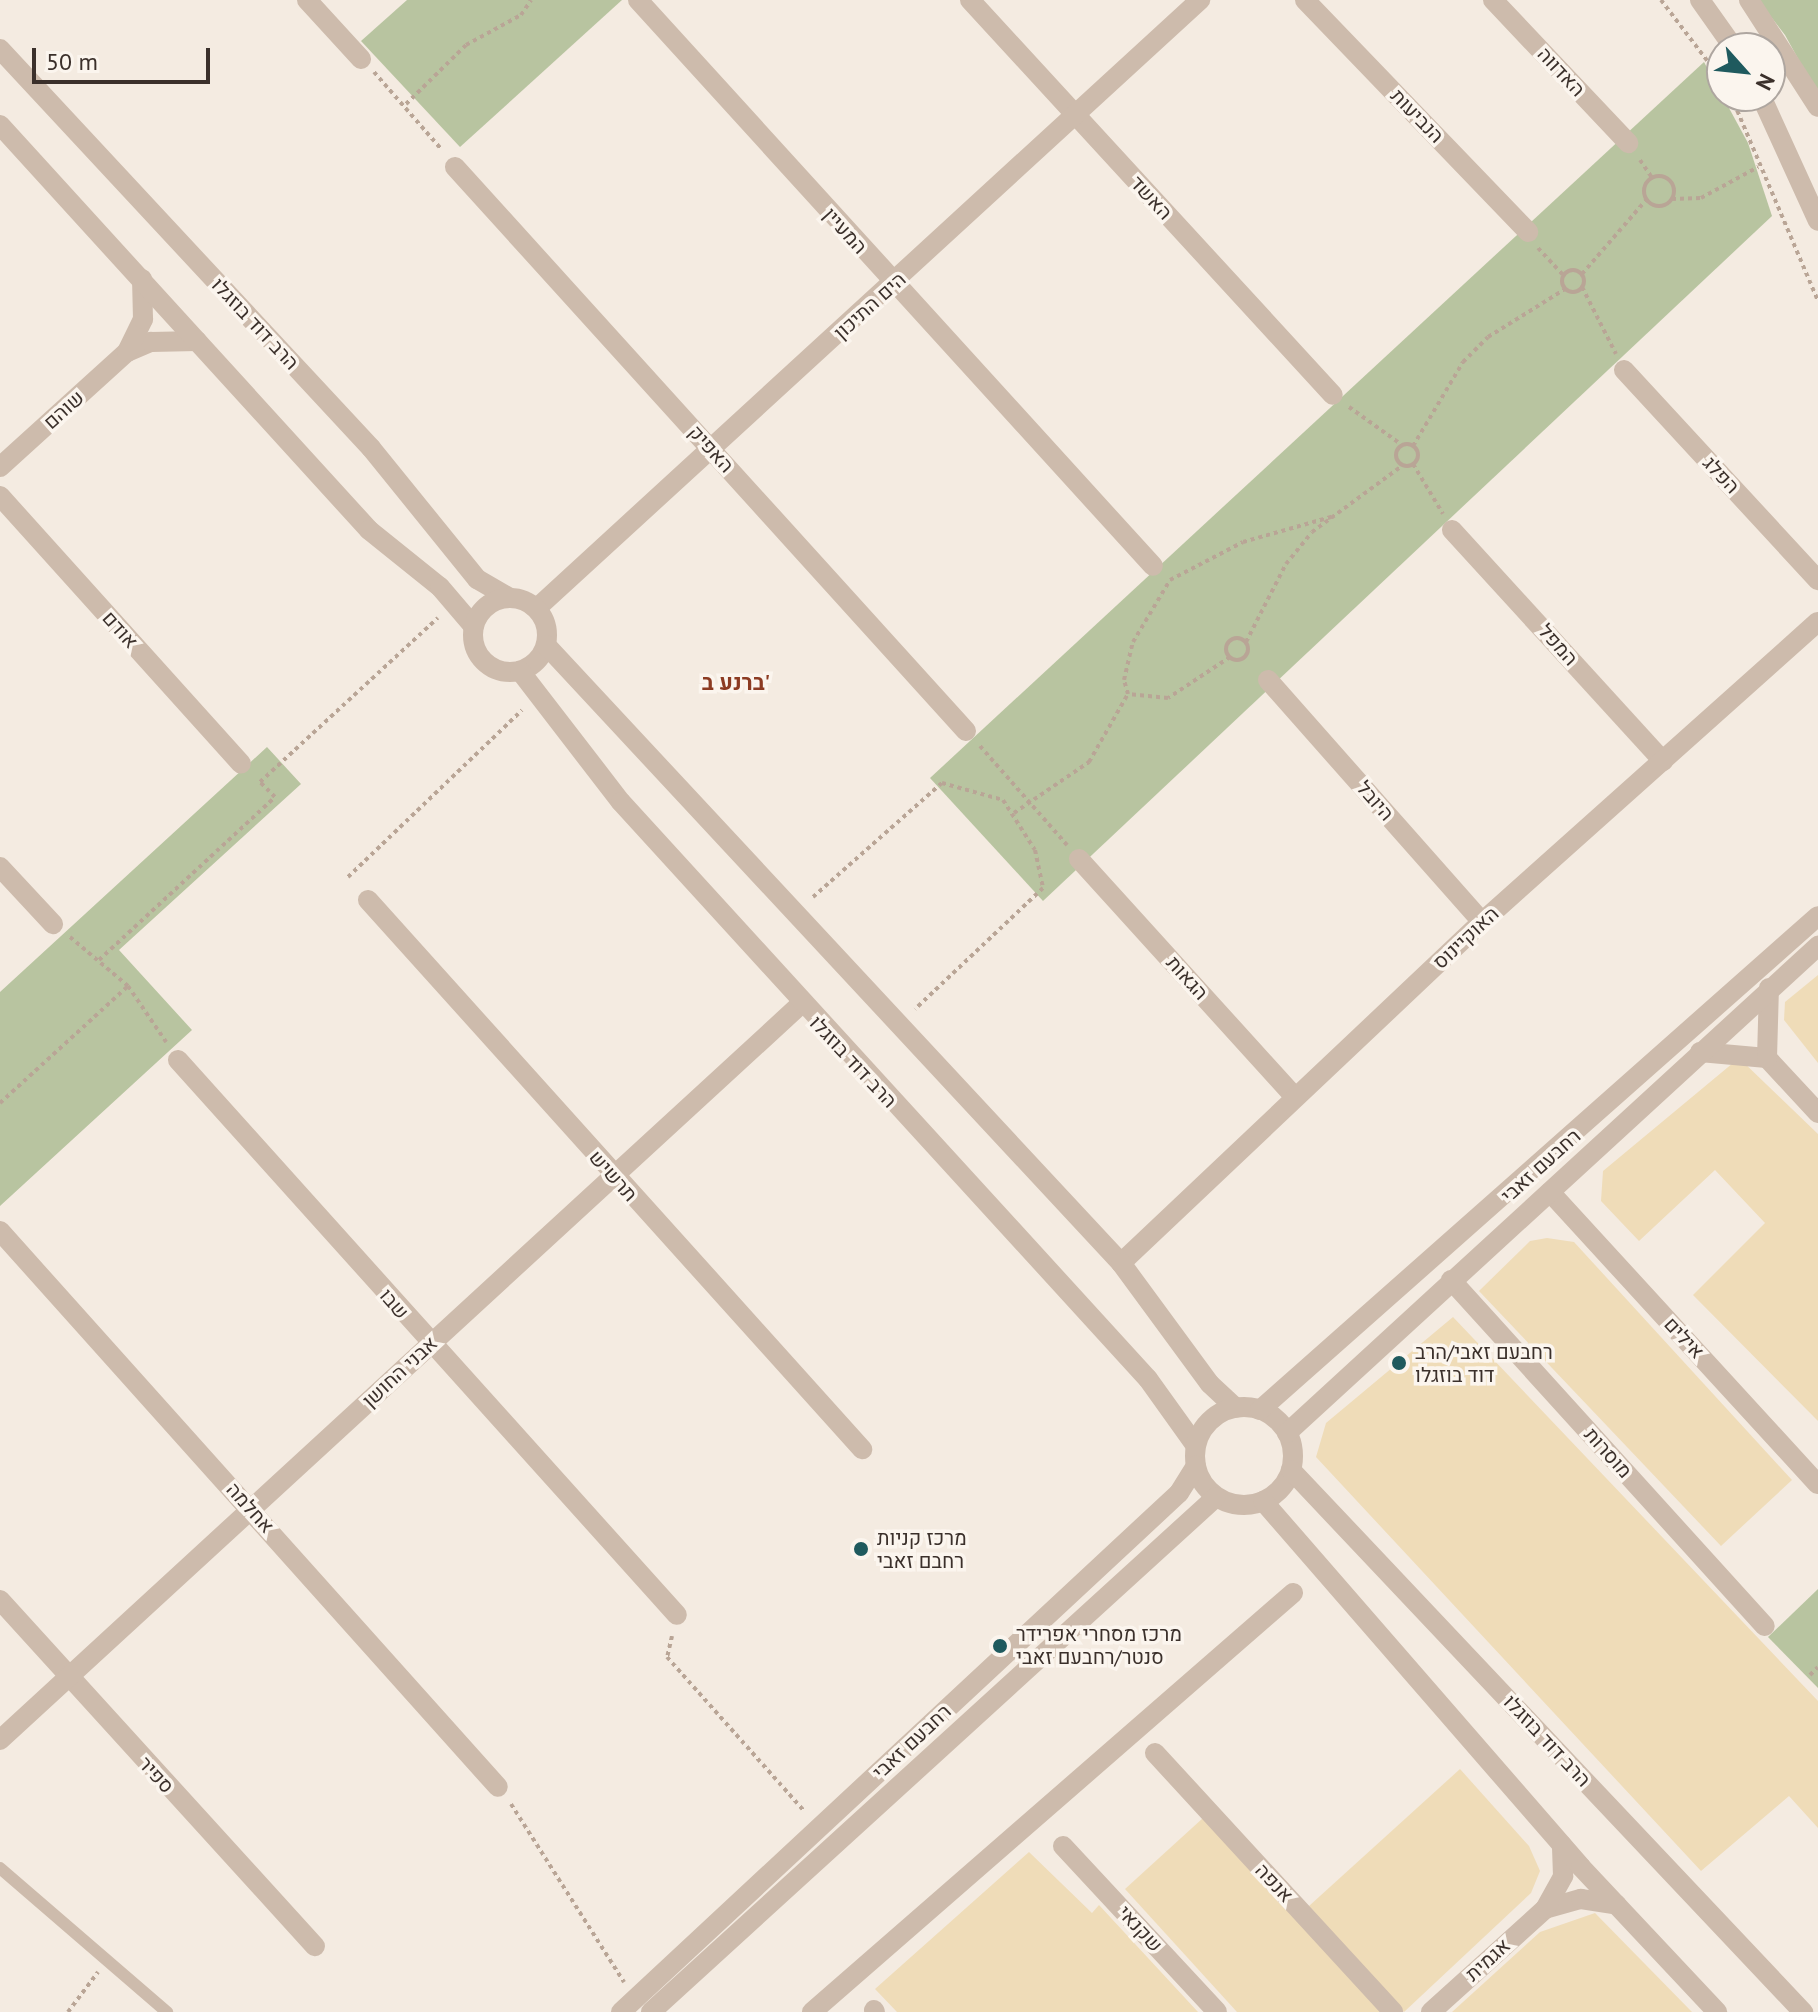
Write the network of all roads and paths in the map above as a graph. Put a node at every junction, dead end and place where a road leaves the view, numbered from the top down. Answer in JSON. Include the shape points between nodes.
{"nodes":[{"id":1,"x":307,"y":0,"type":"edge"},
{"id":2,"x":531,"y":0,"type":"edge"},
{"id":3,"x":638,"y":0,"type":"edge"},
{"id":4,"x":970,"y":0,"type":"edge"},
{"id":5,"x":1200,"y":0,"type":"edge"},
{"id":6,"x":1305,"y":0,"type":"edge"},
{"id":7,"x":1493,"y":0,"type":"edge"},
{"id":8,"x":1661,"y":0,"type":"edge"},
{"id":9,"x":1700,"y":0,"type":"edge"},
{"id":10,"x":1749,"y":0,"type":"edge"},
{"id":11,"x":1723,"y":32,"type":"edge"},
{"id":12,"x":0,"y":49,"type":"edge"},
{"id":13,"x":361,"y":59,"type":"joint"},
{"id":14,"x":1706,"y":59,"type":"edge"},
{"id":15,"x":406,"y":104,"type":"junction"},
{"id":16,"x":1818,"y":107,"type":"edge"},
{"id":17,"x":1740,"y":112,"type":"edge"},
{"id":18,"x":1768,"y":112,"type":"edge"},
{"id":19,"x":1073,"y":114,"type":"junction"},
{"id":20,"x":0,"y":125,"type":"edge"},
{"id":21,"x":1628,"y":143,"type":"dead end"},
{"id":22,"x":455,"y":167,"type":"joint"},
{"id":23,"x":1758,"y":167,"type":"junction"},
{"id":24,"x":1672,"y":199,"type":"junction"},
{"id":25,"x":1646,"y":200,"type":"junction"},
{"id":26,"x":1818,"y":221,"type":"edge"},
{"id":27,"x":1528,"y":232,"type":"joint"},
{"id":28,"x":1582,"y":274,"type":"junction"},
{"id":29,"x":1563,"y":275,"type":"junction"},
{"id":30,"x":142,"y":279,"type":"junction"},
{"id":31,"x":894,"y":285,"type":"junction"},
{"id":32,"x":1582,"y":287,"type":"junction"},
{"id":33,"x":1565,"y":289,"type":"junction"},
{"id":34,"x":1818,"y":301,"type":"edge"},
{"id":35,"x":197,"y":341,"type":"junction"},
{"id":36,"x":127,"y":352,"type":"junction"},
{"id":37,"x":1624,"y":370,"type":"joint"},
{"id":38,"x":1333,"y":395,"type":"joint"},
{"id":39,"x":1402,"y":445,"type":"junction"},
{"id":40,"x":1413,"y":446,"type":"junction"},
{"id":41,"x":710,"y":448,"type":"junction"},
{"id":42,"x":1413,"y":464,"type":"junction"},
{"id":43,"x":1402,"y":466,"type":"junction"},
{"id":44,"x":0,"y":467,"type":"edge"},
{"id":45,"x":0,"y":496,"type":"edge"},
{"id":46,"x":1334,"y":516,"type":"junction"},
{"id":47,"x":1452,"y":530,"type":"joint"},
{"id":48,"x":1153,"y":566,"type":"dead end"},
{"id":49,"x":1818,"y":580,"type":"edge"},
{"id":50,"x":508,"y":597,"type":"junction"},
{"id":51,"x":537,"y":608,"type":"junction"},
{"id":52,"x":1818,"y":622,"type":"edge"},
{"id":53,"x":433,"y":624,"type":"dead end"},
{"id":54,"x":474,"y":627,"type":"junction"},
{"id":55,"x":1246,"y":642,"type":"junction"},
{"id":56,"x":546,"y":645,"type":"junction"},
{"id":57,"x":1230,"y":657,"type":"junction"},
{"id":58,"x":520,"y":671,"type":"junction"},
{"id":59,"x":1268,"y":680,"type":"dead end"},
{"id":60,"x":1128,"y":694,"type":"junction"},
{"id":61,"x":521,"y":712,"type":"dead end"},
{"id":62,"x":966,"y":731,"type":"joint"},
{"id":63,"x":1663,"y":761,"type":"junction"},
{"id":64,"x":241,"y":764,"type":"dead end"},
{"id":65,"x":260,"y":782,"type":"dead end"},
{"id":66,"x":275,"y":797,"type":"dead end"},
{"id":67,"x":1030,"y":803,"type":"junction"},
{"id":68,"x":1014,"y":813,"type":"junction"},
{"id":69,"x":1079,"y":859,"type":"joint"},
{"id":70,"x":0,"y":867,"type":"edge"},
{"id":71,"x":348,"y":877,"type":"dead end"},
{"id":72,"x":813,"y":897,"type":"dead end"},
{"id":73,"x":368,"y":900,"type":"dead end"},
{"id":74,"x":1818,"y":916,"type":"edge"},
{"id":75,"x":1482,"y":922,"type":"junction"},
{"id":76,"x":53,"y":924,"type":"joint"},
{"id":77,"x":1818,"y":946,"type":"edge"},
{"id":78,"x":99,"y":960,"type":"junction"},
{"id":79,"x":128,"y":986,"type":"junction"},
{"id":80,"x":1769,"y":988,"type":"junction"},
{"id":81,"x":800,"y":1005,"type":"junction"},
{"id":82,"x":914,"y":1010,"type":"dead end"},
{"id":83,"x":1700,"y":1052,"type":"junction"},
{"id":84,"x":1767,"y":1058,"type":"junction"},
{"id":85,"x":178,"y":1060,"type":"joint"},
{"id":86,"x":1295,"y":1097,"type":"junction"},
{"id":87,"x":0,"y":1103,"type":"edge"},
{"id":88,"x":1818,"y":1113,"type":"edge"},
{"id":89,"x":613,"y":1176,"type":"junction"},
{"id":90,"x":1550,"y":1192,"type":"junction"},
{"id":91,"x":0,"y":1231,"type":"edge"},
{"id":92,"x":1121,"y":1263,"type":"junction"},
{"id":93,"x":1451,"y":1280,"type":"junction"},
{"id":94,"x":430,"y":1345,"type":"junction"},
{"id":95,"x":1236,"y":1408,"type":"junction"},
{"id":96,"x":1260,"y":1410,"type":"junction"},
{"id":97,"x":1287,"y":1433,"type":"junction"},
{"id":98,"x":862,"y":1449,"type":"dead end"},
{"id":99,"x":1196,"y":1456,"type":"junction"},
{"id":100,"x":1291,"y":1470,"type":"junction"},
{"id":101,"x":1818,"y":1484,"type":"edge"},
{"id":102,"x":1216,"y":1497,"type":"junction"},
{"id":103,"x":1263,"y":1501,"type":"junction"},
{"id":104,"x":251,"y":1509,"type":"junction"},
{"id":105,"x":1293,"y":1593,"type":"dead end"},
{"id":106,"x":0,"y":1600,"type":"edge"},
{"id":107,"x":677,"y":1615,"type":"dead end"},
{"id":108,"x":1765,"y":1626,"type":"dead end"},
{"id":109,"x":667,"y":1657,"type":"dead end"},
{"id":110,"x":1818,"y":1667,"type":"edge"},
{"id":111,"x":1810,"y":1675,"type":"dead end"},
{"id":112,"x":67,"y":1679,"type":"junction"},
{"id":113,"x":0,"y":1740,"type":"edge"},
{"id":114,"x":1155,"y":1753,"type":"dead end"},
{"id":115,"x":498,"y":1787,"type":"joint"},
{"id":116,"x":808,"y":1816,"type":"dead end"},
{"id":117,"x":1562,"y":1845,"type":"junction"},
{"id":118,"x":1063,"y":1846,"type":"dead end"},
{"id":119,"x":0,"y":1868,"type":"edge"},
{"id":120,"x":1617,"y":1905,"type":"junction"},
{"id":121,"x":1545,"y":1909,"type":"junction"},
{"id":122,"x":315,"y":1946,"type":"dead end"},
{"id":123,"x":107,"y":1960,"type":"junction"},
{"id":124,"x":625,"y":1985,"type":"dead end"},
{"id":125,"x":68,"y":2012,"type":"edge"},
{"id":126,"x":167,"y":2012,"type":"edge"},
{"id":127,"x":621,"y":2012,"type":"edge"},
{"id":128,"x":651,"y":2012,"type":"edge"},
{"id":129,"x":812,"y":2012,"type":"edge"},
{"id":130,"x":1217,"y":2012,"type":"edge"},
{"id":131,"x":1393,"y":2012,"type":"edge"},
{"id":132,"x":1431,"y":2012,"type":"edge"},
{"id":133,"x":1717,"y":2012,"type":"edge"},
{"id":134,"x":1803,"y":2012,"type":"edge"}],
"edges":[{"from":1,"to":13,"type":"street"},
{"from":2,"to":15,"type":"path","via":[[521,15],[466,45]]},
{"from":3,"to":31,"type":"street","name":"המעיין"},
{"from":4,"to":19,"type":"street","name":"האשד"},
{"from":5,"to":19,"type":"street","name":"הים התיכון"},
{"from":6,"to":27,"type":"street","name":"הנביעות"},
{"from":7,"to":21,"type":"street","name":"האדווה"},
{"from":8,"to":14,"type":"path"},
{"from":9,"to":11,"type":"street"},
{"from":10,"to":16,"type":"street"},
{"from":12,"to":50,"type":"street","name":"הרב דוד בוזגלו","via":[[371,448],[477,579]]},
{"from":13,"to":15,"type":"path"},
{"from":15,"to":22,"type":"path"},
{"from":17,"to":23,"type":"path","via":[[1756,142]]},
{"from":18,"to":26,"type":"street"},
{"from":19,"to":31,"type":"street","name":"הים התיכון"},
{"from":19,"to":38,"type":"street","name":"האשד"},
{"from":20,"to":30,"type":"street"},
{"from":22,"to":41,"type":"street","name":"האפיק"},
{"from":23,"to":24,"type":"path","via":[[1701,198]]},
{"from":23,"to":34,"type":"path"},
{"from":24,"to":25,"type":"path","via":[[1660,207]]},
{"from":24,"to":25,"type":"path","via":[[1670,181],[1656,176],[1645,185]]},
{"from":25,"to":28,"type":"path"},
{"from":27,"to":29,"type":"path"},
{"from":28,"to":29,"type":"path"},
{"from":28,"to":32,"type":"path"},
{"from":29,"to":33,"type":"path"},
{"from":30,"to":35,"type":"street"},
{"from":30,"to":36,"type":"street","name":"שוהם","via":[[143,319]]},
{"from":31,"to":41,"type":"street","name":"הים התיכון"},
{"from":31,"to":48,"type":"street","name":"המעיין"},
{"from":32,"to":33,"type":"path"},
{"from":32,"to":37,"type":"path"},
{"from":33,"to":40,"type":"path","via":[[1488,337],[1463,362]]},
{"from":35,"to":36,"type":"street","name":"שוהם","via":[[151,342]]},
{"from":35,"to":54,"type":"street","via":[[369,530],[440,587]]},
{"from":36,"to":44,"type":"street","name":"שוהם"},
{"from":37,"to":49,"type":"street","name":"הפלג"},
{"from":38,"to":39,"type":"path"},
{"from":39,"to":40,"type":"path"},
{"from":39,"to":43,"type":"path","via":[[1395,457]]},
{"from":40,"to":42,"type":"path"},
{"from":41,"to":51,"type":"street","name":"הים התיכון"},
{"from":41,"to":62,"type":"street","name":"האפיק"},
{"from":42,"to":43,"type":"path"},
{"from":42,"to":47,"type":"path"},
{"from":43,"to":46,"type":"path"},
{"from":45,"to":64,"type":"street","name":"אודם"},
{"from":46,"to":55,"type":"path","via":[[1286,564]]},
{"from":46,"to":60,"type":"path","via":[[1243,542],[1170,580],[1133,642],[1124,680]]},
{"from":47,"to":63,"type":"street","name":"המפל"},
{"from":50,"to":51,"type":"street"},
{"from":50,"to":54,"type":"street","via":[[486,606]]},
{"from":51,"to":56,"type":"street"},
{"from":52,"to":63,"type":"street","name":"האוקיינוס"},
{"from":53,"to":65,"type":"path"},
{"from":54,"to":58,"type":"street","via":[[485,662]]},
{"from":55,"to":57,"type":"path","via":[[1246,656]]},
{"from":55,"to":57,"type":"path","via":[[1230,641]]},
{"from":56,"to":58,"type":"street"},
{"from":56,"to":92,"type":"street"},
{"from":57,"to":60,"type":"path","via":[[1196,686],[1168,698]]},
{"from":58,"to":81,"type":"street","name":"הרב דוד בוזגלו","via":[[621,802]]},
{"from":59,"to":75,"type":"street","name":"היובל"},
{"from":60,"to":67,"type":"path","via":[[1089,762]]},
{"from":61,"to":71,"type":"path"},
{"from":62,"to":67,"type":"path"},
{"from":63,"to":75,"type":"street","name":"האוקיינוס"},
{"from":66,"to":78,"type":"path"},
{"from":67,"to":68,"type":"path"},
{"from":67,"to":69,"type":"path"},
{"from":68,"to":72,"type":"path","via":[[1003,800],[942,783]]},
{"from":68,"to":82,"type":"path","via":[[1035,850],[1043,888]]},
{"from":69,"to":86,"type":"street","name":"הגאות"},
{"from":70,"to":76,"type":"street"},
{"from":73,"to":89,"type":"street","name":"תרשיש"},
{"from":74,"to":96,"type":"street","name":"רחבעם זאבי"},
{"from":75,"to":86,"type":"street","name":"האוקיינוס"},
{"from":76,"to":78,"type":"path"},
{"from":77,"to":80,"type":"street","name":"רחבעם זאבי"},
{"from":78,"to":79,"type":"path"},
{"from":79,"to":85,"type":"path"},
{"from":79,"to":87,"type":"path"},
{"from":80,"to":83,"type":"street","name":"רחבעם זאבי"},
{"from":80,"to":84,"type":"street"},
{"from":81,"to":89,"type":"street","name":"אבני החושן"},
{"from":81,"to":99,"type":"street","name":"הרב דוד בוזגלו","via":[[1148,1379]]},
{"from":83,"to":84,"type":"street"},
{"from":83,"to":90,"type":"street","name":"רחבעם זאבי"},
{"from":84,"to":88,"type":"street"},
{"from":85,"to":94,"type":"street","name":"שבו"},
{"from":86,"to":92,"type":"street","name":"האוקיינוס"},
{"from":89,"to":94,"type":"street","name":"אבני החושן"},
{"from":89,"to":98,"type":"street","name":"תרשיש"},
{"from":90,"to":93,"type":"street","name":"רחבעם זאבי"},
{"from":90,"to":101,"type":"street","name":"אילים"},
{"from":91,"to":104,"type":"street","name":"אחלמה"},
{"from":92,"to":95,"type":"street","via":[[1210,1384]]},
{"from":93,"to":97,"type":"street","name":"רחבעם זאבי"},
{"from":93,"to":108,"type":"street","name":"מוסרות"},
{"from":94,"to":104,"type":"street","name":"אבני החושן"},
{"from":94,"to":107,"type":"street","name":"שבו"},
{"from":95,"to":96,"type":"street"},
{"from":95,"to":99,"type":"street","via":[[1211,1420]]},
{"from":96,"to":97,"type":"street"},
{"from":97,"to":100,"type":"street"},
{"from":99,"to":102,"type":"street"},
{"from":99,"to":127,"type":"street","name":"רחבעם זאבי","via":[[1179,1493]]},
{"from":100,"to":103,"type":"street"},
{"from":100,"to":134,"type":"street","name":"הרב דוד בוזגלו"},
{"from":102,"to":103,"type":"street","via":[[1243,1505]]},
{"from":102,"to":128,"type":"street","name":"רחבעם זאבי"},
{"from":103,"to":117,"type":"street"},
{"from":104,"to":112,"type":"street","name":"אבני החושן"},
{"from":104,"to":115,"type":"street","name":"אחלמה"},
{"from":105,"to":129,"type":"street"},
{"from":106,"to":112,"type":"street","name":"ספיר"},
{"from":109,"to":116,"type":"path"},
{"from":110,"to":111,"type":"path"},
{"from":112,"to":113,"type":"street","name":"אבני החושן"},
{"from":112,"to":122,"type":"street","name":"ספיר"},
{"from":114,"to":131,"type":"street","name":"אנפה"},
{"from":115,"to":124,"type":"path","via":[[585,1911]]},
{"from":117,"to":120,"type":"street"},
{"from":117,"to":121,"type":"street","name":"אגמית","via":[[1563,1876]]},
{"from":118,"to":130,"type":"street","name":"שקנאי"},
{"from":119,"to":123,"type":"lane"},
{"from":120,"to":121,"type":"street","name":"אגמית","via":[[1581,1899]]},
{"from":120,"to":133,"type":"street"},
{"from":121,"to":132,"type":"street","name":"אגמית"},
{"from":123,"to":125,"type":"path"},
{"from":123,"to":126,"type":"lane"}]}
